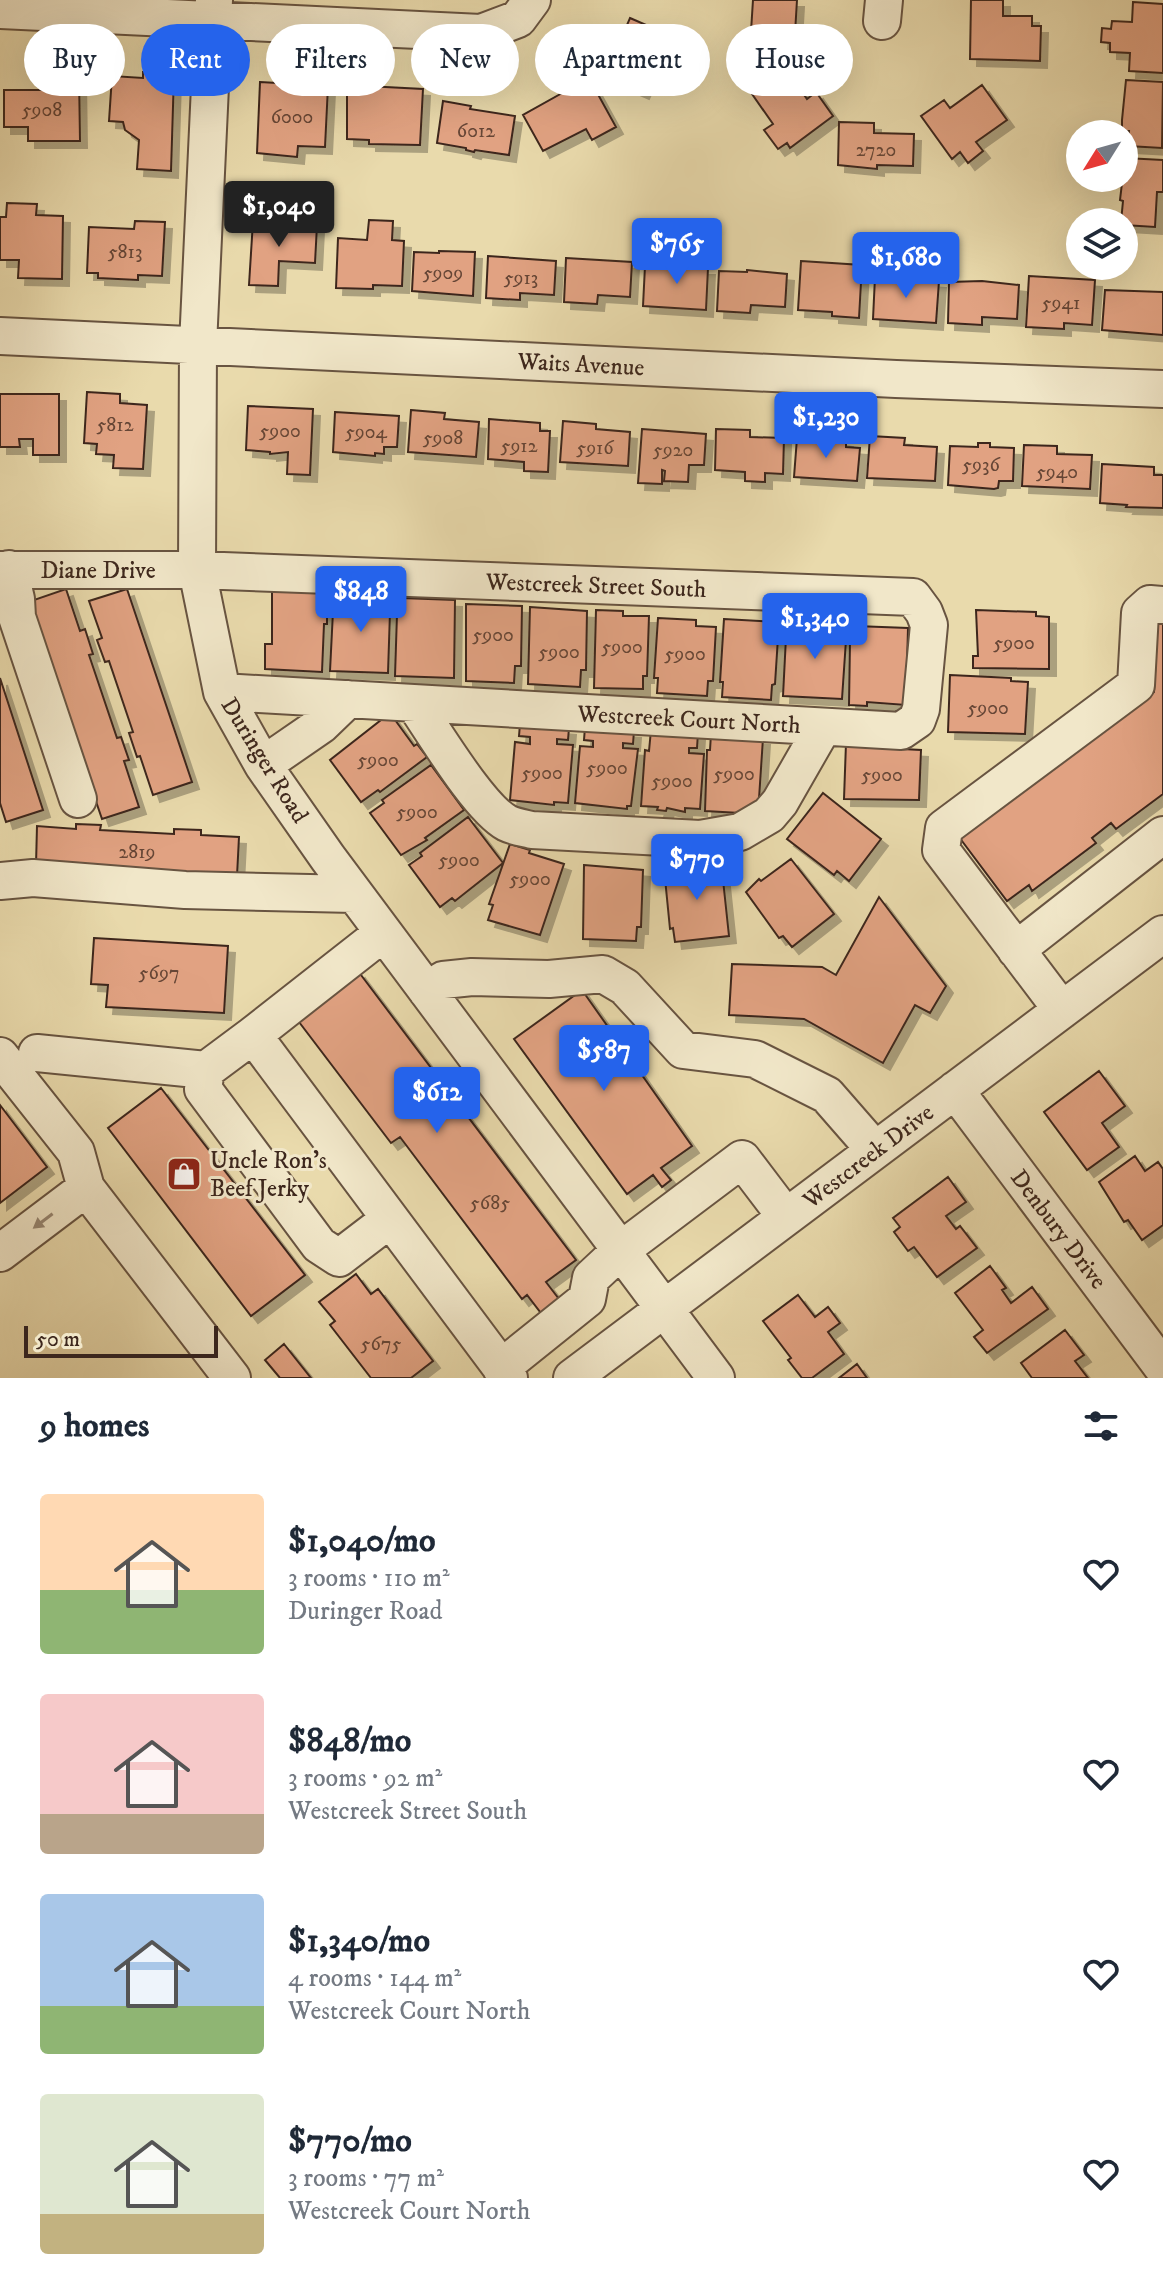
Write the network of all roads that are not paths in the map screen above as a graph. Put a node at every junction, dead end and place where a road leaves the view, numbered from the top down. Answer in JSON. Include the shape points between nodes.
{"nodes":[{"id":1,"x":528,"y":6,"type":"edge"},
{"id":2,"x":0,"y":10,"type":"edge"},
{"id":3,"x":214,"y":10,"type":"edge"},
{"id":4,"x":0,"y":336,"type":"edge"},
{"id":5,"x":198,"y":345,"type":"junction"},
{"id":6,"x":1163,"y":389,"type":"edge"},
{"id":7,"x":5,"y":570,"type":"edge"},
{"id":8,"x":197,"y":570,"type":"junction"},
{"id":9,"x":1163,"y":605,"type":"edge"},
{"id":10,"x":222,"y":692,"type":"junction"},
{"id":11,"x":348,"y":699,"type":"junction"},
{"id":12,"x":414,"y":703,"type":"junction"},
{"id":13,"x":823,"y":727,"type":"junction"},
{"id":14,"x":263,"y":765,"type":"junction"},
{"id":15,"x":78,"y":799,"type":"dead end"},
{"id":16,"x":1163,"y":835,"type":"edge"},
{"id":17,"x":0,"y":881,"type":"edge"},
{"id":18,"x":354,"y":894,"type":"junction"},
{"id":19,"x":383,"y":933,"type":"junction"},
{"id":20,"x":1163,"y":934,"type":"edge"},
{"id":21,"x":1016,"y":950,"type":"junction"},
{"id":22,"x":427,"y":991,"type":"junction"},
{"id":23,"x":1062,"y":1010,"type":"junction"},
{"id":24,"x":253,"y":1035,"type":"junction"},
{"id":25,"x":37,"y":1053,"type":"dead end"},
{"id":26,"x":0,"y":1056,"type":"edge"},
{"id":27,"x":206,"y":1070,"type":"junction"},
{"id":28,"x":955,"y":1090,"type":"junction"},
{"id":29,"x":875,"y":1150,"type":"junction"},
{"id":30,"x":86,"y":1188,"type":"junction"},
{"id":31,"x":786,"y":1217,"type":"junction"},
{"id":32,"x":390,"y":1219,"type":"junction"},
{"id":33,"x":621,"y":1250,"type":"junction"},
{"id":34,"x":0,"y":1253,"type":"edge"},
{"id":35,"x":663,"y":1309,"type":"junction"},
{"id":36,"x":1163,"y":1368,"type":"edge"},
{"id":37,"x":505,"y":1373,"type":"edge"},
{"id":38,"x":232,"y":1378,"type":"edge"},
{"id":39,"x":572,"y":1378,"type":"edge"},
{"id":40,"x":716,"y":1378,"type":"edge"}],
"edges":[{"from":1,"to":3,"type":"street","via":[[518,19],[481,33]]},
{"from":2,"to":3,"type":"street"},
{"from":3,"to":5,"type":"street","name":"Duringer Road"},
{"from":4,"to":5,"type":"street","name":"Waits Avenue"},
{"from":5,"to":6,"type":"street","name":"Waits Avenue"},
{"from":5,"to":8,"type":"street","name":"Duringer Road"},
{"from":7,"to":8,"type":"street","name":"Diane Drive"},
{"from":7,"to":15,"type":"street"},
{"from":8,"to":10,"type":"street","name":"Duringer Road"},
{"from":8,"to":13,"type":"street","name":"Westcreek Street South","via":[[913,597],[929,625],[917,720],[901,731]]},
{"from":9,"to":21,"type":"street","via":[[1150,604],[1140,613],[1136,685],[944,828],[941,850]]},
{"from":10,"to":11,"type":"street","name":"Westcreek Court North"},
{"from":10,"to":14,"type":"street","name":"Duringer Road"},
{"from":11,"to":12,"type":"street","name":"Westcreek Court North"},
{"from":11,"to":14,"type":"street"},
{"from":12,"to":13,"type":"street","name":"Westcreek Court North"},
{"from":12,"to":13,"type":"street","name":"Westcreek Court North","via":[[497,816],[532,830],[700,839],[740,832],[780,802]]},
{"from":14,"to":18,"type":"street","name":"Duringer Road"},
{"from":16,"to":21,"type":"street"},
{"from":17,"to":18,"type":"street","via":[[33,878],[185,890]]},
{"from":18,"to":19,"type":"street","name":"Duringer Road"},
{"from":19,"to":22,"type":"street","name":"Duringer Road"},
{"from":19,"to":24,"type":"street"},
{"from":20,"to":23,"type":"street","name":"Westcreek Drive"},
{"from":21,"to":23,"type":"street"},
{"from":22,"to":29,"type":"street","via":[[443,980],[472,977],[603,974],[625,987],[683,1050],[755,1059],[827,1095]]},
{"from":22,"to":33,"type":"street","name":"Duringer Road"},
{"from":23,"to":28,"type":"street","name":"Westcreek Drive"},
{"from":24,"to":27,"type":"street"},
{"from":24,"to":32,"type":"street"},
{"from":25,"to":27,"type":"street"},
{"from":26,"to":30,"type":"street","via":[[76,1152]]},
{"from":27,"to":32,"type":"street","via":[[203,1089],[319,1245],[339,1258]]},
{"from":28,"to":29,"type":"street","name":"Westcreek Drive"},
{"from":28,"to":36,"type":"street","name":"Denbury Drive"},
{"from":29,"to":31,"type":"street","name":"Westcreek Drive"},
{"from":30,"to":34,"type":"street","one_way":true},
{"from":30,"to":38,"type":"street"},
{"from":31,"to":33,"type":"street","via":[[742,1159]]},
{"from":31,"to":35,"type":"street","name":"Westcreek Drive"},
{"from":32,"to":37,"type":"street"},
{"from":33,"to":35,"type":"street","name":"Duringer Road"},
{"from":33,"to":37,"type":"street","via":[[591,1278],[587,1299]]},
{"from":35,"to":39,"type":"street","name":"Westcreek Drive"},
{"from":35,"to":40,"type":"street","name":"Duringer Road"}]}
